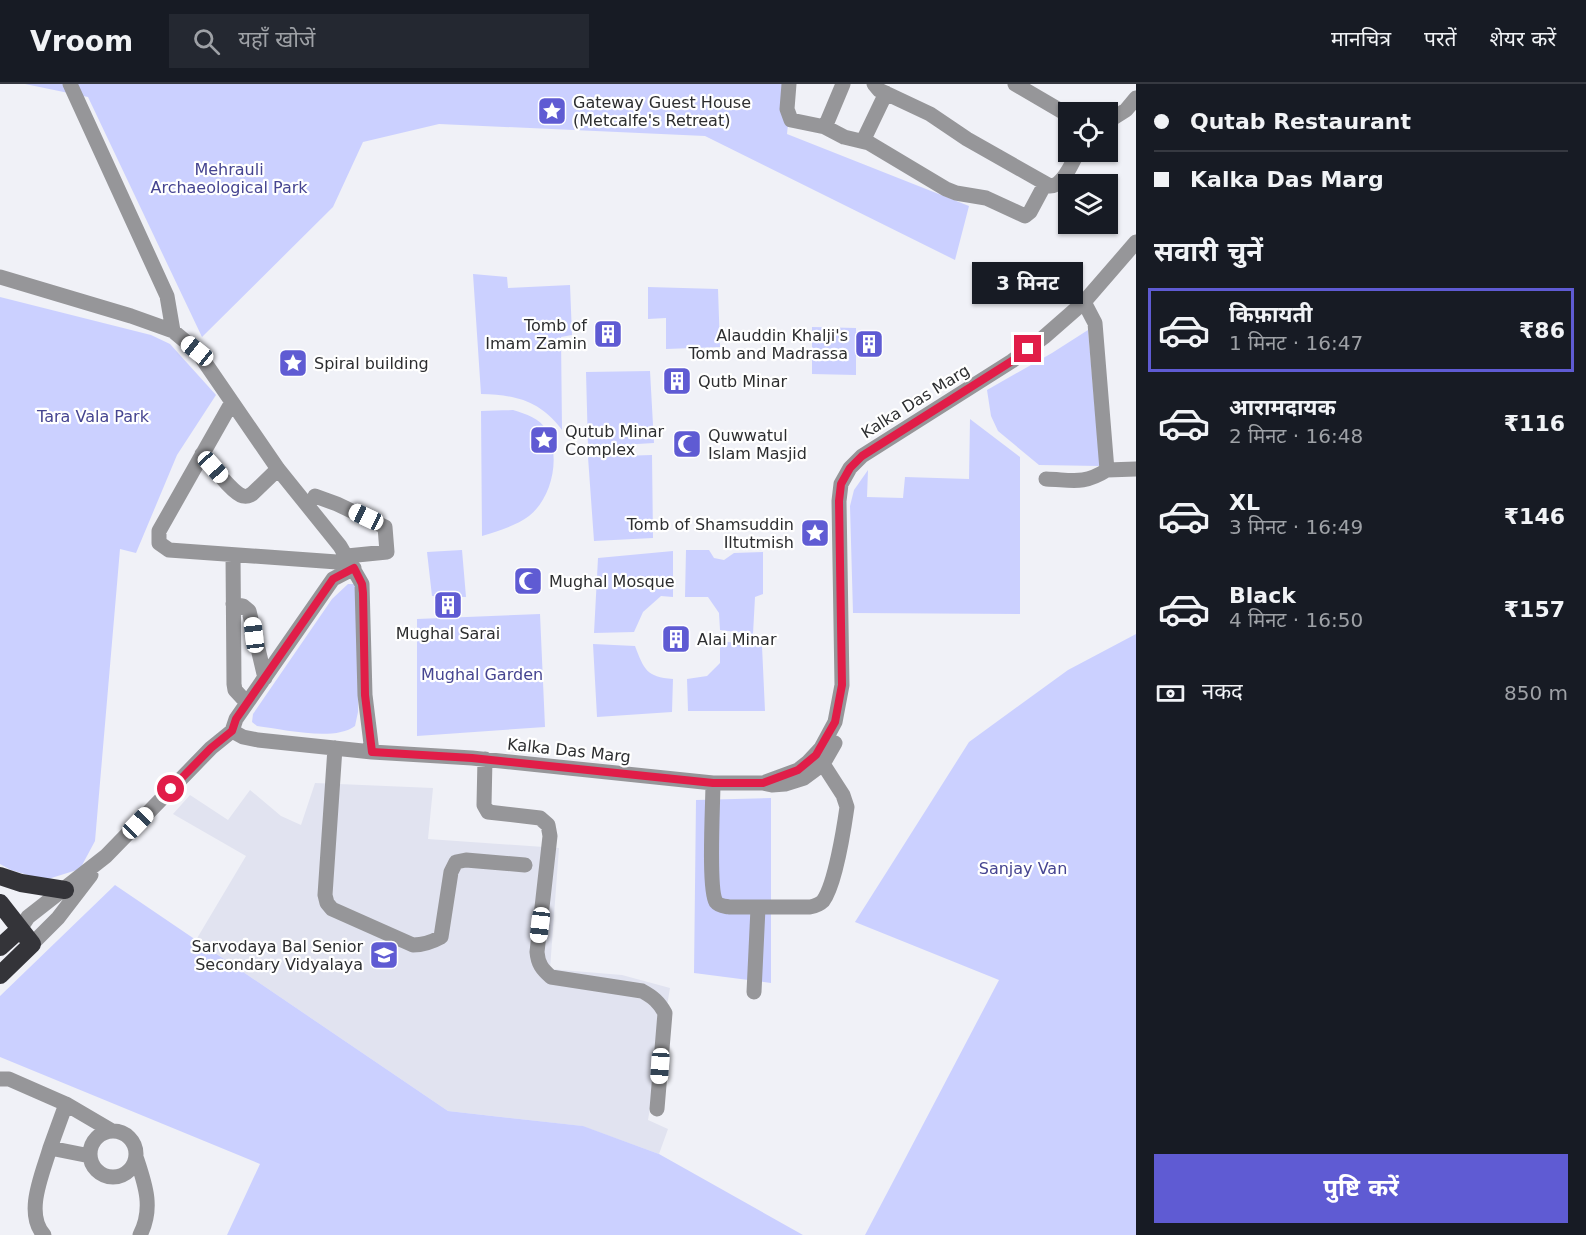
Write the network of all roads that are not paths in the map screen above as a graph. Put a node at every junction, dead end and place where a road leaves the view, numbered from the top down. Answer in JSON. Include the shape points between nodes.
{"nodes":[{"id":1,"x":70,"y":84,"type":"edge"},
{"id":2,"x":789,"y":84,"type":"edge"},
{"id":3,"x":843,"y":84,"type":"edge"},
{"id":4,"x":1015,"y":84,"type":"edge"},
{"id":5,"x":880,"y":89,"type":"edge"},
{"id":6,"x":1136,"y":98,"type":"edge"},
{"id":7,"x":1058,"y":109,"type":"edge"},
{"id":8,"x":1118,"y":115,"type":"edge"},
{"id":9,"x":825,"y":127,"type":"junction"},
{"id":10,"x":862,"y":141,"type":"junction"},
{"id":11,"x":1072,"y":162,"type":"edge"},
{"id":12,"x":1046,"y":184,"type":"junction"},
{"id":13,"x":1136,"y":242,"type":"edge"},
{"id":14,"x":0,"y":277,"type":"edge"},
{"id":15,"x":1084,"y":302,"type":"junction"},
{"id":16,"x":173,"y":331,"type":"junction"},
{"id":17,"x":232,"y":402,"type":"junction"},
{"id":18,"x":202,"y":454,"type":"junction"},
{"id":19,"x":278,"y":469,"type":"junction"},
{"id":20,"x":1136,"y":469,"type":"edge"},
{"id":21,"x":1107,"y":470,"type":"junction"},
{"id":22,"x":1046,"y":479,"type":"dead end"},
{"id":23,"x":315,"y":496,"type":"dead end"},
{"id":24,"x":233,"y":555,"type":"junction"},
{"id":25,"x":351,"y":562,"type":"junction"},
{"id":26,"x":233,"y":604,"type":"junction"},
{"id":27,"x":265,"y":678,"type":"junction"},
{"id":28,"x":247,"y":703,"type":"junction"},
{"id":29,"x":835,"y":722,"type":"junction"},
{"id":30,"x":232,"y":731,"type":"junction"},
{"id":31,"x":335,"y":748,"type":"junction"},
{"id":32,"x":372,"y":752,"type":"junction"},
{"id":33,"x":484,"y":759,"type":"junction"},
{"id":34,"x":823,"y":764,"type":"junction"},
{"id":35,"x":713,"y":783,"type":"junction"},
{"id":36,"x":763,"y":783,"type":"junction"},
{"id":37,"x":106,"y":856,"type":"junction"},
{"id":38,"x":525,"y":865,"type":"dead end"},
{"id":39,"x":0,"y":876,"type":"edge"},
{"id":40,"x":65,"y":890,"type":"junction"},
{"id":41,"x":0,"y":903,"type":"edge"},
{"id":42,"x":758,"y":908,"type":"junction"},
{"id":43,"x":20,"y":929,"type":"junction"},
{"id":44,"x":1,"y":944,"type":"edge"},
{"id":45,"x":32,"y":944,"type":"junction"},
{"id":46,"x":17,"y":958,"type":"junction"},
{"id":47,"x":0,"y":975,"type":"edge"},
{"id":48,"x":754,"y":992,"type":"dead end"},
{"id":49,"x":0,"y":1079,"type":"edge"},
{"id":50,"x":66,"y":1104,"type":"junction"},
{"id":51,"x":657,"y":1109,"type":"dead end"},
{"id":52,"x":112,"y":1131,"type":"junction"},
{"id":53,"x":50,"y":1148,"type":"junction"},
{"id":54,"x":90,"y":1156,"type":"junction"},
{"id":55,"x":135,"y":1157,"type":"junction"},
{"id":56,"x":44,"y":1235,"type":"edge"},
{"id":57,"x":140,"y":1235,"type":"edge"}],
"edges":[{"from":1,"to":16,"type":"street","via":[[167,296]]},
{"from":2,"to":9,"type":"street","via":[[791,120]]},
{"from":3,"to":9,"type":"street"},
{"from":4,"to":7,"type":"street"},
{"from":5,"to":10,"type":"street"},
{"from":5,"to":12,"type":"street","via":[[930,114]]},
{"from":6,"to":8,"type":"street"},
{"from":9,"to":10,"type":"street"},
{"from":10,"to":12,"type":"street","via":[[946,189],[986,198],[1025,216]]},
{"from":11,"to":12,"type":"street","via":[[1061,182],[1055,186]]},
{"from":13,"to":15,"type":"street","name":"Kalka Das Marg"},
{"from":14,"to":16,"type":"street"},
{"from":15,"to":21,"type":"street","via":[[1095,323]]},
{"from":15,"to":29,"type":"street","name":"Kalka Das Marg","via":[[1012,361],[878,444],[850,468],[841,484],[839,501],[842,685]]},
{"from":16,"to":17,"type":"street","via":[[197,351]]},
{"from":17,"to":18,"type":"street"},
{"from":17,"to":19,"type":"street"},
{"from":18,"to":19,"type":"street","via":[[243,496],[252,494]]},
{"from":18,"to":24,"type":"street","via":[[159,531],[159,543],[170,550]]},
{"from":19,"to":25,"type":"street"},
{"from":20,"to":21,"type":"street"},
{"from":21,"to":22,"type":"street","via":[[1084,481]]},
{"from":23,"to":25,"type":"street","via":[[385,527],[387,552]]},
{"from":24,"to":25,"type":"street"},
{"from":24,"to":26,"type":"street"},
{"from":25,"to":27,"type":"street","via":[[333,579]]},
{"from":25,"to":32,"type":"street","via":[[363,593],[365,684]]},
{"from":26,"to":27,"type":"street","via":[[249,611]]},
{"from":26,"to":28,"type":"street","via":[[235,690]]},
{"from":27,"to":28,"type":"street"},
{"from":28,"to":30,"type":"street"},
{"from":29,"to":34,"type":"street","name":"Kalka Das Marg","via":[[835,742]]},
{"from":29,"to":36,"type":"street","name":"Kalka Das Marg","via":[[808,762],[798,770]]},
{"from":30,"to":31,"type":"street","name":"Kalka Das Marg","via":[[258,740]]},
{"from":30,"to":37,"type":"street"},
{"from":31,"to":32,"type":"street","name":"Kalka Das Marg"},
{"from":31,"to":38,"type":"street","via":[[325,895],[332,909],[413,945],[433,942],[441,937],[456,862]]},
{"from":32,"to":33,"type":"street","name":"Kalka Das Marg"},
{"from":33,"to":35,"type":"street","name":"Kalka Das Marg"},
{"from":33,"to":51,"type":"street","via":[[484,805],[489,812],[540,818],[548,825],[537,952],[542,969],[551,977],[642,991],[653,997],[665,1013]]},
{"from":34,"to":36,"type":"street","name":"Kalka Das Marg","via":[[795,782]]},
{"from":34,"to":42,"type":"street","via":[[847,807],[831,882],[823,900],[810,907]]},
{"from":35,"to":36,"type":"street","name":"Kalka Das Marg"},
{"from":35,"to":42,"type":"street","via":[[712,869],[716,902],[729,907]]},
{"from":37,"to":40,"type":"street"},
{"from":37,"to":45,"type":"street","via":[[58,918]]},
{"from":39,"to":40,"type":"highway"},
{"from":40,"to":43,"type":"street","via":[[28,917]]},
{"from":41,"to":43,"type":"highway"},
{"from":42,"to":48,"type":"street"},
{"from":43,"to":44,"type":"highway"},
{"from":43,"to":45,"type":"highway"},
{"from":44,"to":46,"type":"highway"},
{"from":45,"to":46,"type":"highway"},
{"from":46,"to":47,"type":"highway"},
{"from":49,"to":50,"type":"street","via":[[9,1079]]},
{"from":50,"to":52,"type":"street"},
{"from":50,"to":53,"type":"street"},
{"from":52,"to":54,"type":"street","via":[[93,1142]]},
{"from":52,"to":55,"type":"street","via":[[130,1138]]},
{"from":53,"to":54,"type":"street"},
{"from":53,"to":56,"type":"street","via":[[37,1195],[38,1229]]},
{"from":54,"to":55,"type":"street","via":[[96,1169],[109,1176],[123,1174]]},
{"from":55,"to":57,"type":"street","via":[[145,1184],[148,1210]]}]}
